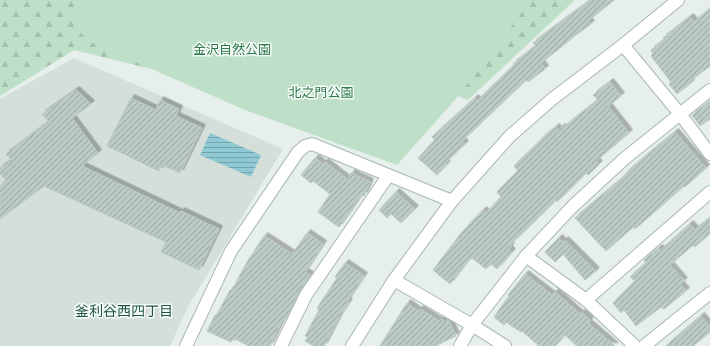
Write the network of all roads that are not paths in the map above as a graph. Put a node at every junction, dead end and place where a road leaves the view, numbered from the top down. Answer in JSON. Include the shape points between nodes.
{"nodes":[{"id":1,"x":678,"y":0,"type":"edge"},
{"id":2,"x":623,"y":45,"type":"junction"},
{"id":3,"x":710,"y":90,"type":"edge"},
{"id":4,"x":680,"y":114,"type":"junction"},
{"id":5,"x":710,"y":154,"type":"edge"},
{"id":6,"x":388,"y":176,"type":"junction"},
{"id":7,"x":710,"y":192,"type":"edge"},
{"id":8,"x":452,"y":201,"type":"junction"},
{"id":9,"x":526,"y":256,"type":"junction"},
{"id":10,"x":394,"y":280,"type":"junction"},
{"id":11,"x":710,"y":293,"type":"edge"},
{"id":12,"x":586,"y":300,"type":"junction"},
{"id":13,"x":472,"y":325,"type":"junction"},
{"id":14,"x":186,"y":346,"type":"edge"},
{"id":15,"x":281,"y":346,"type":"edge"},
{"id":16,"x":352,"y":346,"type":"edge"},
{"id":17,"x":460,"y":346,"type":"edge"},
{"id":18,"x":505,"y":346,"type":"edge"},
{"id":19,"x":635,"y":346,"type":"edge"},
{"id":20,"x":644,"y":346,"type":"edge"}],
"edges":[{"from":1,"to":2,"type":"street"},
{"from":2,"to":4,"type":"street"},
{"from":2,"to":8,"type":"street","via":[[510,136]]},
{"from":3,"to":4,"type":"street"},
{"from":4,"to":5,"type":"street"},
{"from":4,"to":9,"type":"street","via":[[624,159]]},
{"from":6,"to":8,"type":"street"},
{"from":6,"to":14,"type":"street","via":[[312,144],[305,146],[298,152],[231,251]]},
{"from":6,"to":15,"type":"street","via":[[306,295]]},
{"from":7,"to":12,"type":"street"},
{"from":8,"to":10,"type":"street"},
{"from":9,"to":12,"type":"street"},
{"from":9,"to":13,"type":"street"},
{"from":10,"to":13,"type":"street"},
{"from":10,"to":16,"type":"street"},
{"from":11,"to":20,"type":"street"},
{"from":12,"to":19,"type":"street"},
{"from":13,"to":17,"type":"street"},
{"from":13,"to":18,"type":"street"}]}
